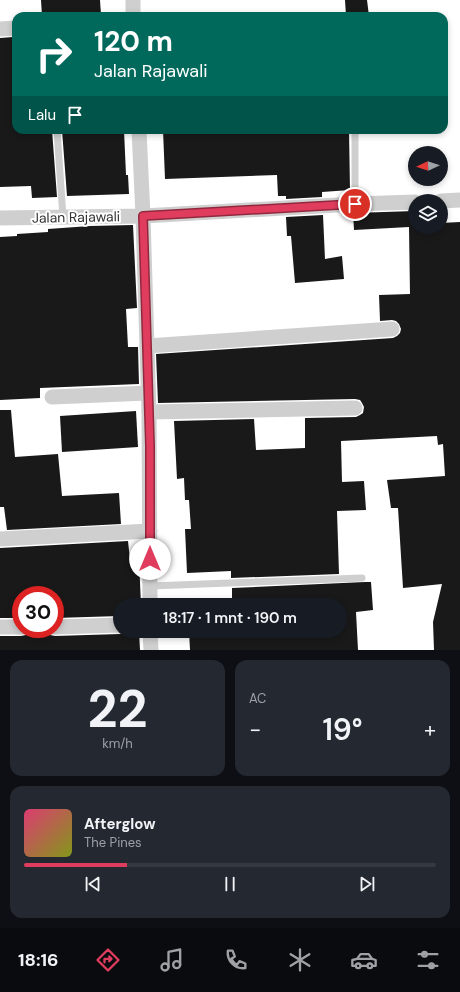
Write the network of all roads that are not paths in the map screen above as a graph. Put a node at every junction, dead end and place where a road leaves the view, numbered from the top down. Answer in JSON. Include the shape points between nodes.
{"nodes":[{"id":1,"x":133,"y":0,"type":"edge"},
{"id":2,"x":133,"y":12,"type":"edge"},
{"id":3,"x":12,"y":28,"type":"edge"},
{"id":4,"x":0,"y":29,"type":"edge"},
{"id":5,"x":57,"y":134,"type":"edge"},
{"id":6,"x":139,"y":134,"type":"edge"},
{"id":7,"x":355,"y":134,"type":"edge"},
{"id":8,"x":460,"y":200,"type":"edge"},
{"id":9,"x":448,"y":201,"type":"edge"},
{"id":10,"x":408,"y":202,"type":"edge"},
{"id":11,"x":355,"y":204,"type":"junction"},
{"id":12,"x":143,"y":216,"type":"junction"},
{"id":13,"x":63,"y":217,"type":"junction"},
{"id":14,"x":0,"y":218,"type":"edge"},
{"id":15,"x":392,"y":329,"type":"dead end"},
{"id":16,"x":147,"y":346,"type":"junction"},
{"id":17,"x":148,"y":393,"type":"junction"},
{"id":18,"x":52,"y":397,"type":"dead end"},
{"id":19,"x":355,"y":408,"type":"dead end"},
{"id":20,"x":149,"y":412,"type":"junction"},
{"id":21,"x":150,"y":531,"type":"junction"},
{"id":22,"x":0,"y":539,"type":"edge"},
{"id":23,"x":362,"y":578,"type":"dead end"},
{"id":24,"x":150,"y":586,"type":"junction"},
{"id":25,"x":150,"y":598,"type":"edge"},
{"id":26,"x":113,"y":624,"type":"edge"},
{"id":27,"x":0,"y":627,"type":"edge"},
{"id":28,"x":12,"y":627,"type":"edge"},
{"id":29,"x":64,"y":627,"type":"edge"},
{"id":30,"x":150,"y":638,"type":"edge"},
{"id":31,"x":151,"y":650,"type":"edge"}],
"edges":[{"from":1,"to":2,"type":"street"},
{"from":3,"to":4,"type":"street"},
{"from":5,"to":13,"type":"lane"},
{"from":6,"to":12,"type":"street"},
{"from":7,"to":11,"type":"lane"},
{"from":8,"to":9,"type":"street"},
{"from":10,"to":11,"type":"street","name":"Jalan Rajawali"},
{"from":11,"to":12,"type":"street","name":"Jalan Rajawali"},
{"from":12,"to":13,"type":"street","name":"Jalan Rajawali"},
{"from":12,"to":16,"type":"street"},
{"from":13,"to":14,"type":"street","name":"Jalan Rajawali"},
{"from":15,"to":16,"type":"street"},
{"from":16,"to":17,"type":"street"},
{"from":17,"to":18,"type":"street"},
{"from":17,"to":20,"type":"street"},
{"from":19,"to":20,"type":"street"},
{"from":20,"to":21,"type":"street"},
{"from":21,"to":22,"type":"street"},
{"from":21,"to":24,"type":"street"},
{"from":23,"to":24,"type":"lane"},
{"from":24,"to":25,"type":"street"},
{"from":26,"to":29,"type":"street"},
{"from":27,"to":28,"type":"street"},
{"from":30,"to":31,"type":"street"}]}
